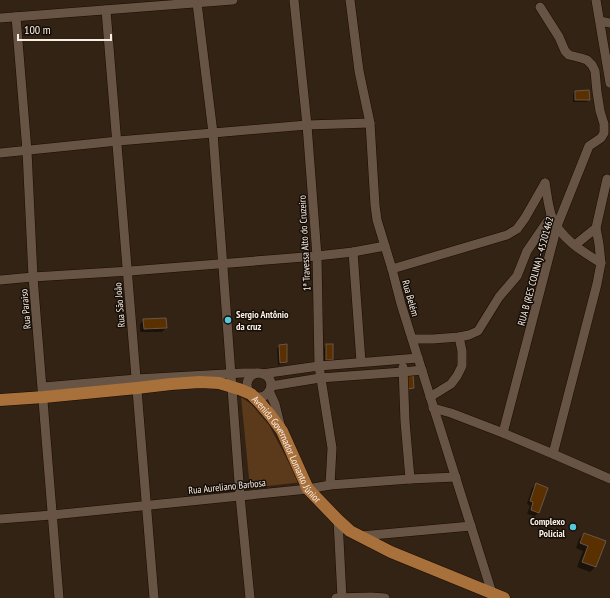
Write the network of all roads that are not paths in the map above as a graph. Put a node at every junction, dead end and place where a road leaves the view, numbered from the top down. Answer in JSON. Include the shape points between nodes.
{"nodes":[{"id":1,"x":234,"y":0,"type":"edge"},
{"id":2,"x":294,"y":0,"type":"edge"},
{"id":3,"x":350,"y":0,"type":"edge"},
{"id":4,"x":596,"y":0,"type":"edge"},
{"id":5,"x":197,"y":3,"type":"junction"},
{"id":6,"x":540,"y":7,"type":"dead end"},
{"id":7,"x":106,"y":10,"type":"junction"},
{"id":8,"x":16,"y":17,"type":"junction"},
{"id":9,"x":0,"y":18,"type":"edge"},
{"id":10,"x":600,"y":21,"type":"junction"},
{"id":11,"x":610,"y":23,"type":"edge"},
{"id":12,"x":610,"y":83,"type":"edge"},
{"id":13,"x":370,"y":122,"type":"junction"},
{"id":14,"x":307,"y":126,"type":"junction"},
{"id":15,"x":213,"y":133,"type":"junction"},
{"id":16,"x":117,"y":141,"type":"junction"},
{"id":17,"x":27,"y":151,"type":"junction"},
{"id":18,"x":0,"y":153,"type":"edge"},
{"id":19,"x":607,"y":179,"type":"dead end"},
{"id":20,"x":551,"y":216,"type":"junction"},
{"id":21,"x":556,"y":226,"type":"junction"},
{"id":22,"x":596,"y":228,"type":"junction"},
{"id":23,"x":575,"y":245,"type":"junction"},
{"id":24,"x":385,"y":246,"type":"junction"},
{"id":25,"x":353,"y":252,"type":"junction"},
{"id":26,"x":317,"y":256,"type":"junction"},
{"id":27,"x":222,"y":263,"type":"junction"},
{"id":28,"x":601,"y":263,"type":"junction"},
{"id":29,"x":392,"y":268,"type":"junction"},
{"id":30,"x":127,"y":272,"type":"junction"},
{"id":31,"x":34,"y":277,"type":"junction"},
{"id":32,"x":0,"y":280,"type":"edge"},
{"id":33,"x":459,"y":337,"type":"junction"},
{"id":34,"x":413,"y":339,"type":"junction"},
{"id":35,"x":418,"y":358,"type":"junction"},
{"id":36,"x":403,"y":360,"type":"junction"},
{"id":37,"x":361,"y":362,"type":"junction"},
{"id":38,"x":319,"y":366,"type":"junction"},
{"id":39,"x":422,"y":370,"type":"junction"},
{"id":40,"x":403,"y":372,"type":"junction"},
{"id":41,"x":230,"y":374,"type":"junction"},
{"id":42,"x":259,"y":374,"type":"junction"},
{"id":43,"x":320,"y":378,"type":"junction"},
{"id":44,"x":136,"y":384,"type":"junction"},
{"id":45,"x":231,"y":387,"type":"junction"},
{"id":46,"x":270,"y":388,"type":"junction"},
{"id":47,"x":43,"y":392,"type":"junction"},
{"id":48,"x":251,"y":394,"type":"junction"},
{"id":49,"x":430,"y":397,"type":"junction"},
{"id":50,"x":0,"y":400,"type":"edge"},
{"id":51,"x":433,"y":408,"type":"junction"},
{"id":52,"x":282,"y":431,"type":"junction"},
{"id":53,"x":503,"y":433,"type":"junction"},
{"id":54,"x":553,"y":454,"type":"junction"},
{"id":55,"x":608,"y":476,"type":"edge"},
{"id":56,"x":456,"y":477,"type":"junction"},
{"id":57,"x":410,"y":479,"type":"junction"},
{"id":58,"x":330,"y":485,"type":"junction"},
{"id":59,"x":308,"y":489,"type":"junction"},
{"id":60,"x":240,"y":496,"type":"junction"},
{"id":61,"x":146,"y":505,"type":"junction"},
{"id":62,"x":52,"y":515,"type":"junction"},
{"id":63,"x":0,"y":519,"type":"edge"},
{"id":64,"x":338,"y":520,"type":"junction"},
{"id":65,"x":471,"y":526,"type":"junction"},
{"id":66,"x":361,"y":536,"type":"junction"},
{"id":67,"x":500,"y":597,"type":"edge"},
{"id":68,"x":59,"y":598,"type":"edge"},
{"id":69,"x":154,"y":598,"type":"edge"},
{"id":70,"x":250,"y":598,"type":"edge"},
{"id":71,"x":340,"y":598,"type":"edge"},
{"id":72,"x":384,"y":598,"type":"edge"}],
"edges":[{"from":1,"to":5,"type":"street"},
{"from":2,"to":14,"type":"street","name":"1ª Travessa Alto do Cruzeiro"},
{"from":3,"to":13,"type":"street","name":"Rua Belém","via":[[358,71]]},
{"from":4,"to":10,"type":"street"},
{"from":5,"to":7,"type":"street"},
{"from":5,"to":15,"type":"street"},
{"from":6,"to":21,"type":"street","name":"RUA B (RES COLINA) - 45201462","via":[[566,52],[587,60],[592,65],[604,124],[601,138],[589,146]]},
{"from":7,"to":8,"type":"street"},
{"from":7,"to":16,"type":"street","name":"Rua São João"},
{"from":8,"to":9,"type":"street"},
{"from":8,"to":17,"type":"street","name":"Rua Paraiso"},
{"from":10,"to":11,"type":"street"},
{"from":10,"to":12,"type":"street"},
{"from":13,"to":14,"type":"street"},
{"from":13,"to":24,"type":"street","name":"Rua Belém","via":[[375,205]]},
{"from":14,"to":15,"type":"street"},
{"from":14,"to":26,"type":"street","name":"1ª Travessa Alto do Cruzeiro"},
{"from":15,"to":16,"type":"street"},
{"from":15,"to":27,"type":"street"},
{"from":16,"to":17,"type":"street"},
{"from":16,"to":30,"type":"street","name":"Rua São João"},
{"from":17,"to":18,"type":"street"},
{"from":17,"to":31,"type":"street","name":"Rua Paraiso"},
{"from":19,"to":22,"type":"street"},
{"from":20,"to":21,"type":"street"},
{"from":20,"to":29,"type":"street","via":[[545,183],[517,229],[507,235]]},
{"from":20,"to":33,"type":"street","via":[[527,251],[516,276],[499,297],[478,331]]},
{"from":21,"to":23,"type":"street"},
{"from":21,"to":53,"type":"street","name":"RUA B (RES COLINA) - 45201462"},
{"from":22,"to":23,"type":"street"},
{"from":22,"to":28,"type":"street"},
{"from":23,"to":28,"type":"street"},
{"from":24,"to":25,"type":"street"},
{"from":24,"to":29,"type":"street","name":"Rua Belém"},
{"from":25,"to":26,"type":"street"},
{"from":25,"to":37,"type":"street"},
{"from":26,"to":27,"type":"street"},
{"from":26,"to":38,"type":"street","name":"1ª Travessa Alto do Cruzeiro"},
{"from":27,"to":30,"type":"street"},
{"from":27,"to":41,"type":"street"},
{"from":28,"to":54,"type":"street"},
{"from":29,"to":34,"type":"street","name":"Rua Belém"},
{"from":30,"to":31,"type":"street"},
{"from":30,"to":44,"type":"street","name":"Rua São João"},
{"from":31,"to":32,"type":"street"},
{"from":31,"to":47,"type":"street","name":"Rua Paraiso"},
{"from":33,"to":34,"type":"street"},
{"from":33,"to":49,"type":"street","via":[[462,366],[451,384]]},
{"from":34,"to":35,"type":"street","name":"Rua Belém"},
{"from":35,"to":36,"type":"street"},
{"from":35,"to":39,"type":"street","name":"Rua Belém"},
{"from":36,"to":37,"type":"street"},
{"from":36,"to":40,"type":"street"},
{"from":37,"to":38,"type":"street"},
{"from":38,"to":42,"type":"street"},
{"from":38,"to":43,"type":"street","name":"1ª Travessa Alto do Cruzeiro"},
{"from":39,"to":40,"type":"street"},
{"from":39,"to":49,"type":"street","name":"Rua Belém"},
{"from":40,"to":43,"type":"street"},
{"from":40,"to":57,"type":"street"},
{"from":41,"to":42,"type":"street"},
{"from":41,"to":44,"type":"street"},
{"from":41,"to":45,"type":"street"},
{"from":42,"to":46,"type":"street","via":[[267,377]]},
{"from":42,"to":48,"type":"street","via":[[253,375],[247,382]]},
{"from":43,"to":46,"type":"street"},
{"from":43,"to":58,"type":"street","name":"1ª Travessa Alto do Cruzeiro","via":[[332,448]]},
{"from":44,"to":45,"type":"main road","name":"Avenida Governador Lomanto Júnior","via":[[200,382],[219,383]]},
{"from":44,"to":47,"type":"main road","name":"Avenida Governador Lomanto Júnior"},
{"from":44,"to":61,"type":"street","name":"Rua São João"},
{"from":45,"to":48,"type":"main road","name":"Avenida Governador Lomanto Júnior"},
{"from":45,"to":60,"type":"street"},
{"from":46,"to":48,"type":"street","via":[[267,394],[261,397]]},
{"from":46,"to":52,"type":"street"},
{"from":47,"to":50,"type":"main road","name":"Avenida Governador Lomanto Júnior"},
{"from":47,"to":62,"type":"street","name":"Rua Paraiso"},
{"from":48,"to":52,"type":"main road","name":"Avenida Governador Lomanto Júnior"},
{"from":49,"to":51,"type":"street","name":"Rua Belém"},
{"from":51,"to":53,"type":"street"},
{"from":51,"to":56,"type":"street","name":"Rua Belém"},
{"from":52,"to":59,"type":"main road","name":"Avenida Governador Lomanto Júnior"},
{"from":53,"to":54,"type":"street"},
{"from":54,"to":55,"type":"street"},
{"from":56,"to":57,"type":"street","name":"Rua Aureliano Barbosa"},
{"from":56,"to":65,"type":"street","name":"Rua Belém"},
{"from":57,"to":58,"type":"street","name":"Rua Aureliano Barbosa"},
{"from":58,"to":59,"type":"street","name":"Rua Aureliano Barbosa"},
{"from":59,"to":60,"type":"street","name":"Rua Aureliano Barbosa"},
{"from":59,"to":64,"type":"main road","name":"Avenida Governador Lomanto Júnior"},
{"from":60,"to":61,"type":"street","name":"Rua Aureliano Barbosa"},
{"from":60,"to":70,"type":"street"},
{"from":61,"to":62,"type":"street","name":"Rua Aureliano Barbosa"},
{"from":61,"to":69,"type":"street","name":"Rua São João"},
{"from":62,"to":63,"type":"street","name":"Rua Aureliano Barbosa"},
{"from":62,"to":68,"type":"street","name":"Rua Paraiso"},
{"from":64,"to":66,"type":"main road","name":"Avenida Governador Lomanto Júnior","via":[[350,531]]},
{"from":64,"to":71,"type":"street"},
{"from":65,"to":66,"type":"street"},
{"from":65,"to":67,"type":"street","name":"Rua Belém"},
{"from":66,"to":67,"type":"main road","name":"Avenida Governador Lomanto Júnior","via":[[391,552]]},
{"from":71,"to":72,"type":"street"}]}
